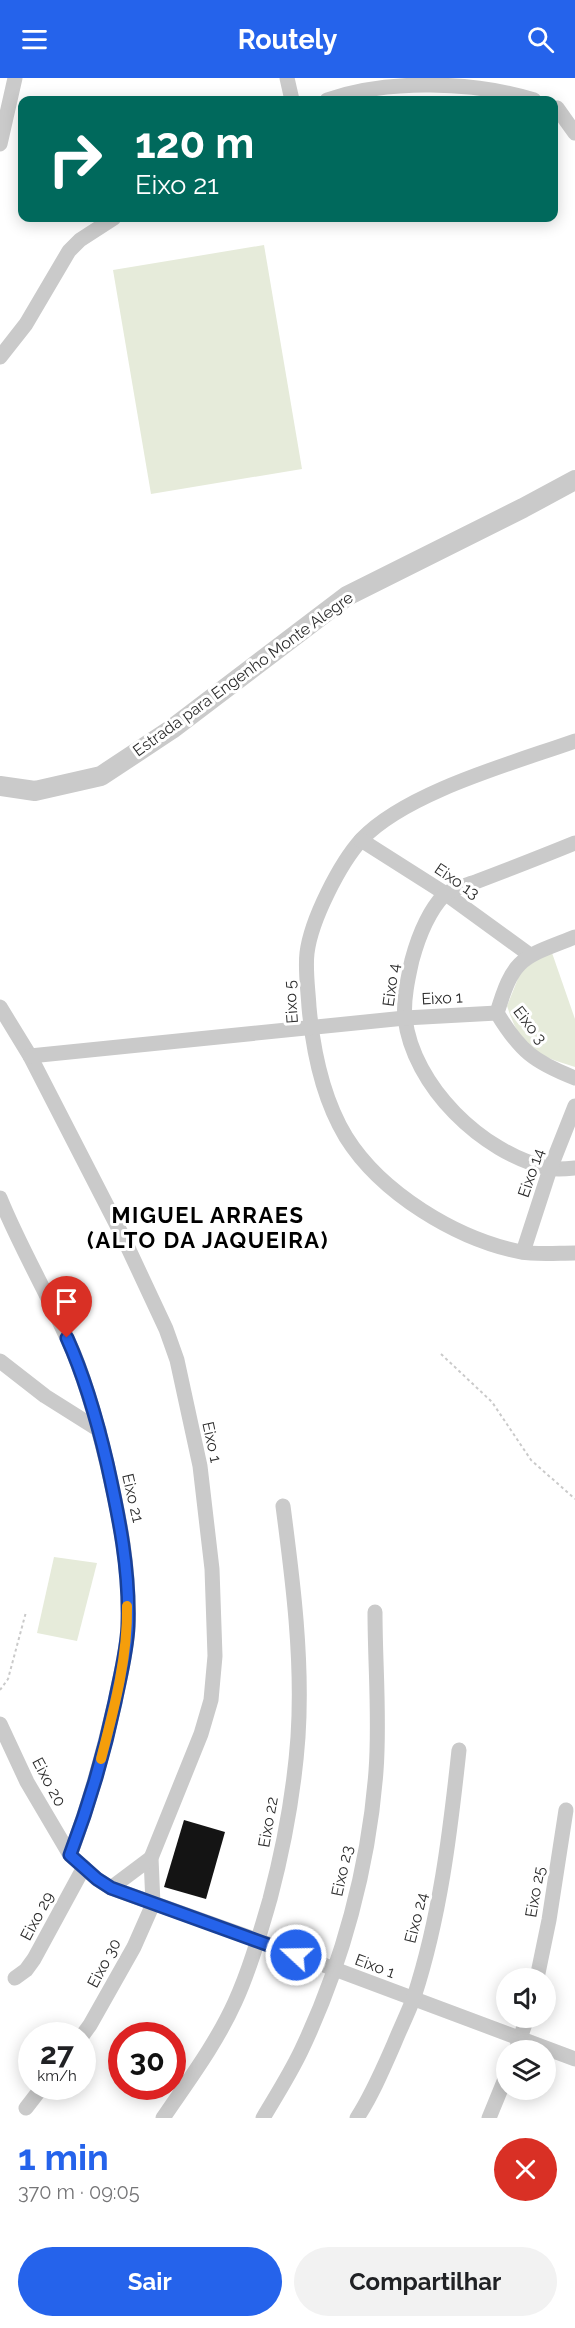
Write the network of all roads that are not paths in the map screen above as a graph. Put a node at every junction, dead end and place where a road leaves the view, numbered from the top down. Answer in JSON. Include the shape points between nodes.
{"nodes":[{"id":1,"x":15,"y":78,"type":"edge"},
{"id":2,"x":287,"y":78,"type":"edge"},
{"id":3,"x":291,"y":96,"type":"edge"},
{"id":4,"x":345,"y":96,"type":"edge"},
{"id":5,"x":518,"y":96,"type":"edge"},
{"id":6,"x":558,"y":108,"type":"edge"},
{"id":7,"x":558,"y":111,"type":"edge"},
{"id":8,"x":575,"y":114,"type":"edge"},
{"id":9,"x":575,"y":133,"type":"edge"},
{"id":10,"x":0,"y":144,"type":"edge"},
{"id":11,"x":108,"y":222,"type":"edge"},
{"id":12,"x":0,"y":357,"type":"edge"},
{"id":13,"x":575,"y":480,"type":"edge"},
{"id":14,"x":575,"y":741,"type":"edge"},
{"id":15,"x":0,"y":786,"type":"edge"},
{"id":16,"x":361,"y":840,"type":"junction"},
{"id":17,"x":575,"y":843,"type":"edge"},
{"id":18,"x":446,"y":894,"type":"junction"},
{"id":19,"x":575,"y":937,"type":"edge"},
{"id":20,"x":530,"y":955,"type":"junction"},
{"id":21,"x":0,"y":1006,"type":"edge"},
{"id":22,"x":497,"y":1013,"type":"junction"},
{"id":23,"x":405,"y":1018,"type":"junction"},
{"id":24,"x":311,"y":1028,"type":"junction"},
{"id":25,"x":30,"y":1056,"type":"junction"},
{"id":26,"x":575,"y":1078,"type":"edge"},
{"id":27,"x":575,"y":1106,"type":"edge"},
{"id":28,"x":575,"y":1168,"type":"edge"},
{"id":29,"x":550,"y":1169,"type":"junction"},
{"id":30,"x":0,"y":1198,"type":"edge"},
{"id":31,"x":523,"y":1252,"type":"junction"},
{"id":32,"x":575,"y":1253,"type":"edge"},
{"id":33,"x":0,"y":1361,"type":"edge"},
{"id":34,"x":99,"y":1430,"type":"junction"},
{"id":35,"x":283,"y":1506,"type":"dead end"},
{"id":36,"x":375,"y":1612,"type":"dead end"},
{"id":37,"x":0,"y":1724,"type":"edge"},
{"id":38,"x":459,"y":1750,"type":"dead end"},
{"id":39,"x":566,"y":1810,"type":"dead end"},
{"id":40,"x":70,"y":1855,"type":"junction"},
{"id":41,"x":151,"y":1858,"type":"junction"},
{"id":42,"x":84,"y":1867,"type":"junction"},
{"id":43,"x":111,"y":1888,"type":"junction"},
{"id":44,"x":153,"y":1904,"type":"junction"},
{"id":45,"x":257,"y":1940,"type":"junction"},
{"id":46,"x":539,"y":1968,"type":"edge"},
{"id":47,"x":334,"y":1970,"type":"junction"},
{"id":48,"x":15,"y":1978,"type":"dead end"},
{"id":49,"x":413,"y":1999,"type":"junction"},
{"id":50,"x":92,"y":2022,"type":"edge"},
{"id":51,"x":507,"y":2040,"type":"edge"},
{"id":52,"x":556,"y":2054,"type":"edge"},
{"id":53,"x":575,"y":2059,"type":"edge"},
{"id":54,"x":32,"y":2100,"type":"edge"},
{"id":55,"x":496,"y":2100,"type":"edge"},
{"id":56,"x":26,"y":2108,"type":"dead end"},
{"id":57,"x":163,"y":2118,"type":"edge"},
{"id":58,"x":263,"y":2118,"type":"edge"},
{"id":59,"x":357,"y":2118,"type":"edge"},
{"id":60,"x":489,"y":2118,"type":"edge"}],
"edges":[{"from":1,"to":10,"type":"street"},
{"from":2,"to":3,"type":"street"},
{"from":4,"to":5,"type":"street","via":[[423,84],[485,88]]},
{"from":6,"to":8,"type":"street"},
{"from":7,"to":9,"type":"street"},
{"from":11,"to":12,"type":"street","via":[[69,251],[26,324]]},
{"from":13,"to":15,"type":"street","name":"Estrada para Engenho Monte Alegre","via":[[347,596],[172,729],[101,776],[35,791]]},
{"from":14,"to":16,"type":"street","name":"Eixo 5","via":[[441,790],[411,804]]},
{"from":16,"to":18,"type":"street","name":"Eixo 13"},
{"from":16,"to":24,"type":"street","name":"Eixo 5","via":[[326,898],[307,952]]},
{"from":17,"to":18,"type":"street"},
{"from":18,"to":20,"type":"street","name":"Eixo 13"},
{"from":18,"to":23,"type":"street","name":"Eixo 4","via":[[431,913],[414,951]]},
{"from":19,"to":20,"type":"street","name":"Eixo 3"},
{"from":20,"to":22,"type":"street","name":"Eixo 3","via":[[510,976]]},
{"from":21,"to":25,"type":"street","name":"Eixo 1"},
{"from":22,"to":23,"type":"street","name":"Eixo 1"},
{"from":22,"to":26,"type":"street","name":"Eixo 3","via":[[534,1059]]},
{"from":23,"to":24,"type":"street","name":"Eixo 1"},
{"from":23,"to":29,"type":"street","name":"Eixo 4","via":[[417,1060],[457,1117],[504,1150]]},
{"from":24,"to":25,"type":"street","name":"Eixo 1"},
{"from":24,"to":31,"type":"street","name":"Eixo 5","via":[[335,1116],[376,1174],[397,1193],[442,1221],[471,1236]]},
{"from":25,"to":41,"type":"street","name":"Eixo 1","via":[[166,1329],[177,1360],[200,1466],[212,1569],[215,1656],[211,1700]]},
{"from":27,"to":29,"type":"street","name":"Eixo 14"},
{"from":28,"to":29,"type":"street","name":"Eixo 4"},
{"from":29,"to":31,"type":"street","name":"Eixo 14"},
{"from":30,"to":34,"type":"street","name":"Eixo 21","via":[[74,1354]]},
{"from":31,"to":32,"type":"street","name":"Eixo 5"},
{"from":33,"to":34,"type":"street"},
{"from":34,"to":40,"type":"street","name":"Eixo 21","via":[[122,1531],[128,1627],[110,1724]]},
{"from":35,"to":45,"type":"street","name":"Eixo 22","via":[[294,1592],[298,1737],[283,1842]]},
{"from":36,"to":47,"type":"street","name":"Eixo 23","via":[[374,1792],[357,1889]]},
{"from":37,"to":40,"type":"street","name":"Eixo 20","via":[[27,1782]]},
{"from":38,"to":49,"type":"street","name":"Eixo 24","via":[[440,1896]]},
{"from":39,"to":46,"type":"street","name":"Eixo 25"},
{"from":40,"to":42,"type":"street","name":"Eixo 1"},
{"from":41,"to":43,"type":"street"},
{"from":41,"to":44,"type":"street"},
{"from":42,"to":43,"type":"street","name":"Eixo 1"},
{"from":42,"to":48,"type":"street","name":"Eixo 29","via":[[34,1959]]},
{"from":43,"to":44,"type":"street","name":"Eixo 1"},
{"from":44,"to":45,"type":"street","name":"Eixo 1"},
{"from":44,"to":50,"type":"street","name":"Eixo 30"},
{"from":45,"to":47,"type":"street","name":"Eixo 1"},
{"from":45,"to":57,"type":"street","name":"Eixo 22","via":[[235,2002],[197,2069]]},
{"from":47,"to":49,"type":"street","name":"Eixo 1"},
{"from":47,"to":58,"type":"street","name":"Eixo 23","via":[[302,2049]]},
{"from":49,"to":51,"type":"street","name":"Eixo 1"},
{"from":49,"to":59,"type":"street","name":"Eixo 24"},
{"from":52,"to":53,"type":"street","name":"Eixo 1"},
{"from":54,"to":56,"type":"street"},
{"from":55,"to":60,"type":"street"}]}
